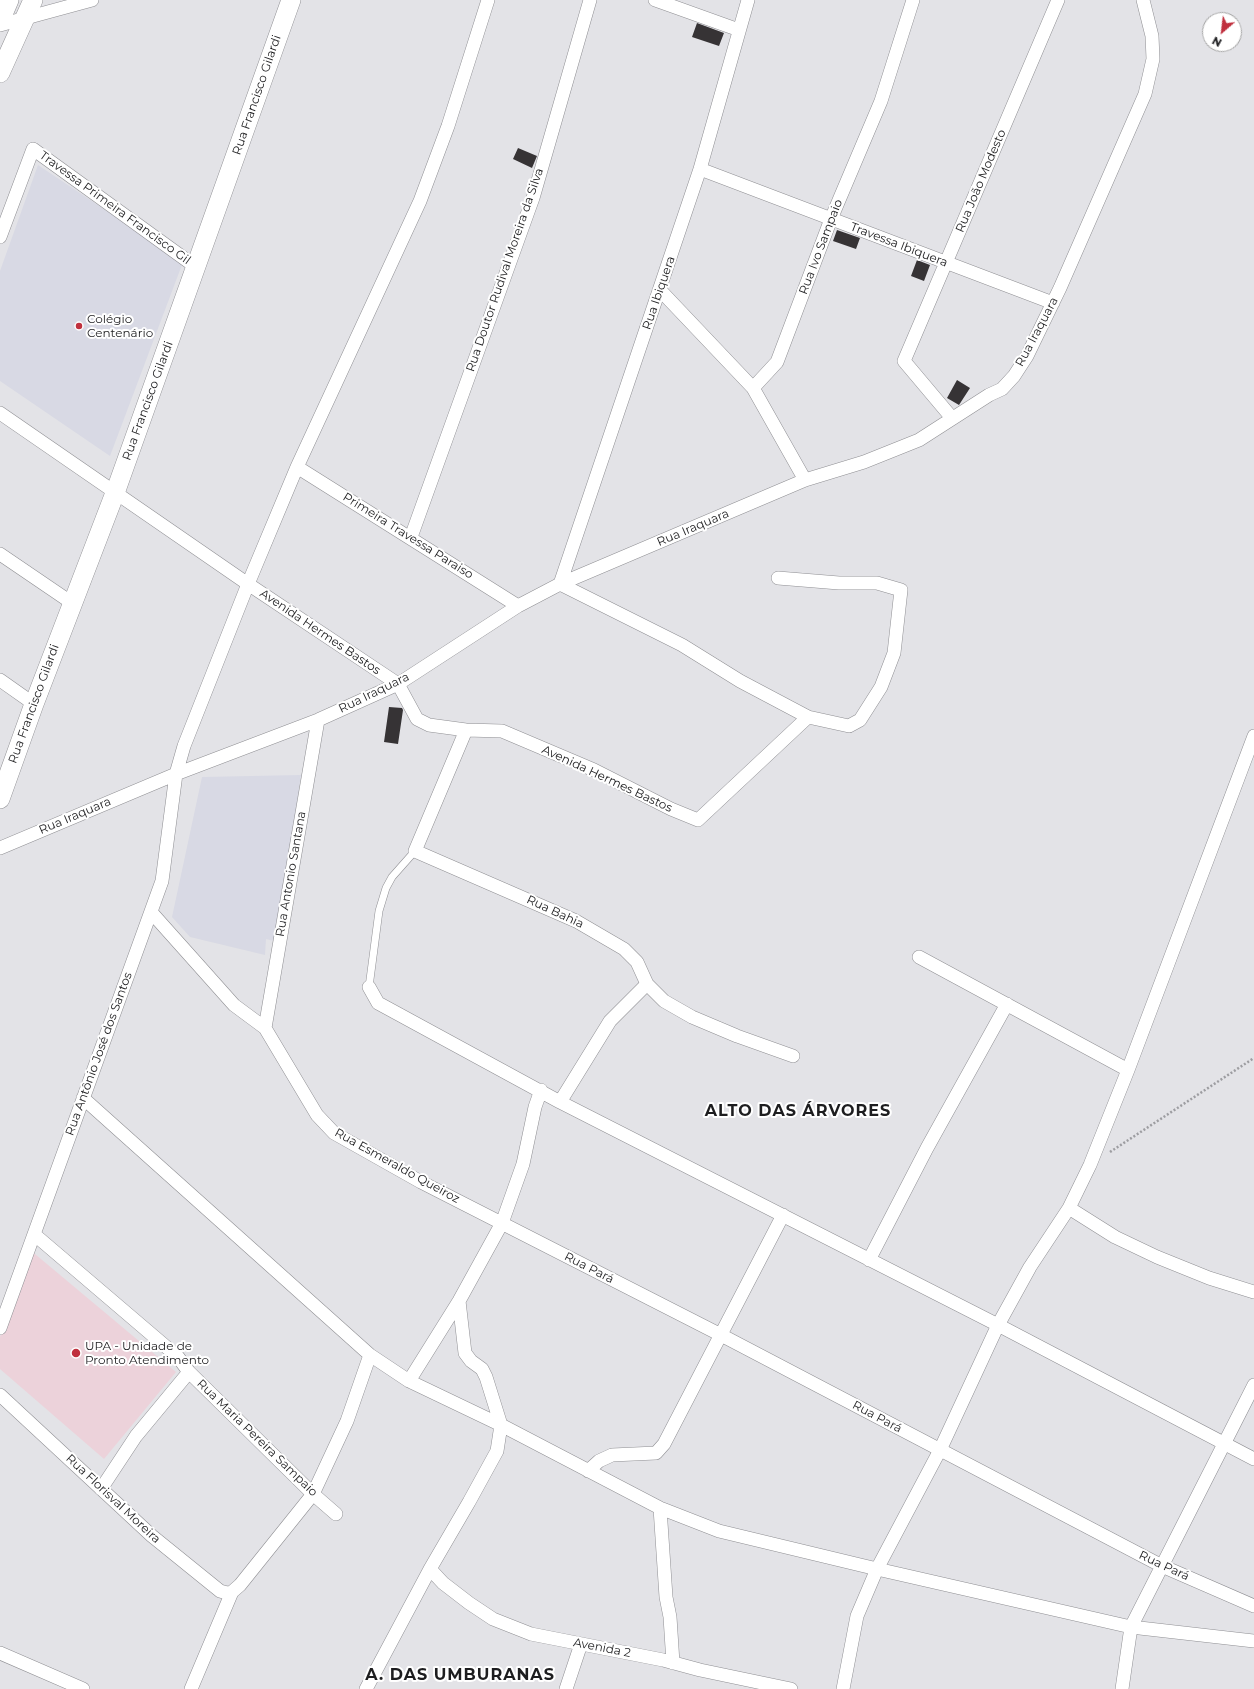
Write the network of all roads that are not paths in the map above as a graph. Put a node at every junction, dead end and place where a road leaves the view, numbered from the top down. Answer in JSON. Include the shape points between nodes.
{"nodes":[{"id":1,"x":9,"y":0,"type":"edge"},
{"id":2,"x":33,"y":0,"type":"edge"},
{"id":3,"x":92,"y":0,"type":"edge"},
{"id":4,"x":291,"y":0,"type":"edge"},
{"id":5,"x":488,"y":0,"type":"edge"},
{"id":6,"x":590,"y":0,"type":"edge"},
{"id":7,"x":655,"y":0,"type":"edge"},
{"id":8,"x":748,"y":0,"type":"edge"},
{"id":9,"x":913,"y":0,"type":"edge"},
{"id":10,"x":1058,"y":0,"type":"edge"},
{"id":11,"x":1143,"y":0,"type":"edge"},
{"id":12,"x":24,"y":19,"type":"junction"},
{"id":13,"x":0,"y":21,"type":"edge"},
{"id":14,"x":0,"y":25,"type":"edge"},
{"id":15,"x":738,"y":30,"type":"junction"},
{"id":16,"x":0,"y":73,"type":"edge"},
{"id":17,"x":700,"y":169,"type":"junction"},
{"id":18,"x":831,"y":219,"type":"junction"},
{"id":19,"x":0,"y":237,"type":"edge"},
{"id":20,"x":946,"y":263,"type":"junction"},
{"id":21,"x":196,"y":267,"type":"junction"},
{"id":22,"x":660,"y":290,"type":"junction"},
{"id":23,"x":1053,"y":303,"type":"junction"},
{"id":24,"x":754,"y":388,"type":"junction"},
{"id":25,"x":0,"y":413,"type":"edge"},
{"id":26,"x":952,"y":418,"type":"junction"},
{"id":27,"x":297,"y":467,"type":"junction"},
{"id":28,"x":805,"y":480,"type":"junction"},
{"id":29,"x":115,"y":493,"type":"junction"},
{"id":30,"x":411,"y":537,"type":"junction"},
{"id":31,"x":0,"y":554,"type":"edge"},
{"id":32,"x":778,"y":578,"type":"dead end"},
{"id":33,"x":248,"y":584,"type":"junction"},
{"id":34,"x":560,"y":584,"type":"junction"},
{"id":35,"x":72,"y":603,"type":"junction"},
{"id":36,"x":518,"y":606,"type":"junction"},
{"id":37,"x":0,"y":680,"type":"edge"},
{"id":38,"x":398,"y":684,"type":"junction"},
{"id":39,"x":34,"y":704,"type":"junction"},
{"id":40,"x":808,"y":717,"type":"junction"},
{"id":41,"x":318,"y":720,"type":"junction"},
{"id":42,"x":466,"y":730,"type":"junction"},
{"id":43,"x":1254,"y":736,"type":"edge"},
{"id":44,"x":176,"y":774,"type":"junction"},
{"id":45,"x":0,"y":799,"type":"edge"},
{"id":46,"x":0,"y":848,"type":"edge"},
{"id":47,"x":415,"y":851,"type":"junction"},
{"id":48,"x":151,"y":912,"type":"junction"},
{"id":49,"x":919,"y":957,"type":"dead end"},
{"id":50,"x":647,"y":984,"type":"junction"},
{"id":51,"x":369,"y":987,"type":"joint"},
{"id":52,"x":1007,"y":1004,"type":"junction"},
{"id":53,"x":265,"y":1028,"type":"junction"},
{"id":54,"x":793,"y":1056,"type":"dead end"},
{"id":55,"x":1128,"y":1070,"type":"junction"},
{"id":56,"x":541,"y":1090,"type":"junction"},
{"id":57,"x":83,"y":1098,"type":"junction"},
{"id":58,"x":560,"y":1102,"type":"junction"},
{"id":59,"x":1069,"y":1208,"type":"junction"},
{"id":60,"x":783,"y":1215,"type":"junction"},
{"id":61,"x":502,"y":1223,"type":"junction"},
{"id":62,"x":35,"y":1235,"type":"junction"},
{"id":63,"x":869,"y":1260,"type":"junction"},
{"id":64,"x":1254,"y":1292,"type":"edge"},
{"id":65,"x":459,"y":1301,"type":"junction"},
{"id":66,"x":998,"y":1325,"type":"junction"},
{"id":67,"x":0,"y":1328,"type":"edge"},
{"id":68,"x":721,"y":1335,"type":"junction"},
{"id":69,"x":370,"y":1354,"type":"junction"},
{"id":70,"x":189,"y":1372,"type":"junction"},
{"id":71,"x":408,"y":1381,"type":"junction"},
{"id":72,"x":1254,"y":1385,"type":"edge"},
{"id":73,"x":0,"y":1396,"type":"edge"},
{"id":74,"x":501,"y":1425,"type":"junction"},
{"id":75,"x":1224,"y":1445,"type":"junction"},
{"id":76,"x":940,"y":1450,"type":"junction"},
{"id":77,"x":1254,"y":1459,"type":"edge"},
{"id":78,"x":588,"y":1471,"type":"junction"},
{"id":79,"x":101,"y":1489,"type":"junction"},
{"id":80,"x":314,"y":1494,"type":"junction"},
{"id":81,"x":660,"y":1508,"type":"junction"},
{"id":82,"x":336,"y":1514,"type":"dead end"},
{"id":83,"x":1162,"y":1566,"type":"junction"},
{"id":84,"x":430,"y":1569,"type":"junction"},
{"id":85,"x":877,"y":1569,"type":"junction"},
{"id":86,"x":232,"y":1592,"type":"junction"},
{"id":87,"x":1254,"y":1606,"type":"edge"},
{"id":88,"x":1131,"y":1626,"type":"junction"},
{"id":89,"x":1254,"y":1641,"type":"edge"},
{"id":90,"x":581,"y":1644,"type":"junction"},
{"id":91,"x":0,"y":1652,"type":"edge"},
{"id":92,"x":673,"y":1663,"type":"junction"},
{"id":93,"x":79,"y":1687,"type":"edge"},
{"id":94,"x":190,"y":1689,"type":"edge"},
{"id":95,"x":366,"y":1689,"type":"edge"},
{"id":96,"x":566,"y":1689,"type":"edge"},
{"id":97,"x":792,"y":1689,"type":"edge"},
{"id":98,"x":843,"y":1689,"type":"edge"},
{"id":99,"x":1122,"y":1689,"type":"edge"}],
"edges":[{"from":1,"to":13,"type":"street"},
{"from":2,"to":12,"type":"street"},
{"from":3,"to":12,"type":"street"},
{"from":4,"to":21,"type":"street","name":"Rua Francisco Gilardi"},
{"from":5,"to":27,"type":"street","name":"Rua Antônio José dos Santos","via":[[448,126],[420,201]]},
{"from":6,"to":30,"type":"street","name":"Rua Doutor Rudival Moreira da Silva","via":[[532,198]]},
{"from":7,"to":15,"type":"street"},
{"from":8,"to":15,"type":"street","name":"Rua Ibiquera"},
{"from":9,"to":18,"type":"street","name":"Rua Ivo Sampaio","via":[[882,101]]},
{"from":10,"to":20,"type":"street","name":"Rua João Modesto"},
{"from":11,"to":23,"type":"street","name":"Rua Iraquara","via":[[1152,36],[1153,58],[1145,94]]},
{"from":12,"to":14,"type":"street"},
{"from":12,"to":16,"type":"street"},
{"from":15,"to":17,"type":"street","name":"Rua Ibiquera"},
{"from":17,"to":18,"type":"street","name":"Travessa Ibiquera"},
{"from":17,"to":22,"type":"street","name":"Rua Ibiquera"},
{"from":18,"to":20,"type":"street","name":"Travessa Ibiquera"},
{"from":18,"to":24,"type":"street","name":"Rua Ivo Sampaio","via":[[777,362]]},
{"from":19,"to":21,"type":"street","name":"Travessa Primeira Francisco Gil","via":[[33,149]]},
{"from":20,"to":23,"type":"street","name":"Travessa Ibiquera"},
{"from":20,"to":26,"type":"street","name":"Rua João Modesto","via":[[904,361]]},
{"from":21,"to":29,"type":"street","name":"Rua Francisco Gilardi"},
{"from":22,"to":24,"type":"street"},
{"from":22,"to":34,"type":"street","name":"Rua Ibiquera"},
{"from":23,"to":26,"type":"street","name":"Rua Iraquara","via":[[1027,356],[1014,376],[1002,389]]},
{"from":24,"to":28,"type":"street"},
{"from":25,"to":29,"type":"street","name":"Avenida Hermes Bastos"},
{"from":26,"to":28,"type":"street","name":"Rua Iraquara","via":[[919,440],[864,462]]},
{"from":27,"to":30,"type":"street","name":"Primeira Travessa Paraiso"},
{"from":27,"to":33,"type":"street","name":"Rua Antônio José dos Santos"},
{"from":28,"to":34,"type":"street","name":"Rua Iraquara"},
{"from":29,"to":33,"type":"street","name":"Avenida Hermes Bastos"},
{"from":29,"to":35,"type":"street","name":"Rua Francisco Gilardi"},
{"from":30,"to":36,"type":"street","name":"Primeira Travessa Paraiso"},
{"from":31,"to":35,"type":"street"},
{"from":32,"to":40,"type":"street","via":[[877,584],[901,590],[894,653],[881,687],[860,720],[848,726]]},
{"from":33,"to":38,"type":"street","name":"Avenida Hermes Bastos"},
{"from":33,"to":44,"type":"street","name":"Rua Antônio José dos Santos","via":[[204,693]]},
{"from":34,"to":36,"type":"street","name":"Rua Iraquara"},
{"from":34,"to":40,"type":"street","via":[[682,645],[740,681]]},
{"from":35,"to":39,"type":"street","name":"Rua Francisco Gilardi"},
{"from":36,"to":38,"type":"street","name":"Rua Iraquara"},
{"from":37,"to":39,"type":"street"},
{"from":38,"to":41,"type":"street","name":"Rua Iraquara"},
{"from":38,"to":42,"type":"street","name":"Avenida Hermes Bastos","via":[[417,719],[429,725]]},
{"from":39,"to":45,"type":"street","name":"Rua Francisco Gilardi"},
{"from":40,"to":42,"type":"street","name":"Avenida Hermes Bastos","via":[[698,820],[594,770],[502,730]]},
{"from":41,"to":44,"type":"street","name":"Rua Iraquara"},
{"from":41,"to":53,"type":"street","name":"Rua Antonio Santana"},
{"from":42,"to":47,"type":"street"},
{"from":43,"to":55,"type":"street"},
{"from":44,"to":46,"type":"street","name":"Rua Iraquara"},
{"from":44,"to":48,"type":"street","name":"Rua Antônio José dos Santos","via":[[162,881]]},
{"from":47,"to":50,"type":"street","name":"Rua Bahia","via":[[576,921],[602,935],[637,962]]},
{"from":47,"to":51,"type":"lane","via":[[392,877],[386,888],[379,911]]},
{"from":48,"to":53,"type":"street","name":"Rua Esmeraldo Queiroz","via":[[234,1005]]},
{"from":48,"to":57,"type":"street","name":"Rua Antônio José dos Santos"},
{"from":49,"to":52,"type":"street"},
{"from":50,"to":54,"type":"street","name":"Rua Bahia","via":[[664,1001],[692,1017]]},
{"from":50,"to":58,"type":"street","via":[[610,1021]]},
{"from":51,"to":56,"type":"street","via":[[374,998],[382,1005]]},
{"from":52,"to":55,"type":"street"},
{"from":52,"to":63,"type":"street","via":[[927,1148]]},
{"from":53,"to":61,"type":"street","name":"Rua Esmeraldo Queiroz","via":[[317,1115],[334,1133],[421,1182]]},
{"from":55,"to":59,"type":"street","via":[[1090,1165]]},
{"from":56,"to":58,"type":"street"},
{"from":56,"to":61,"type":"street","via":[[523,1164]]},
{"from":57,"to":62,"type":"street","name":"Rua Antônio José dos Santos"},
{"from":57,"to":69,"type":"street"},
{"from":58,"to":60,"type":"street"},
{"from":59,"to":64,"type":"street","via":[[1115,1237],[1157,1257],[1209,1278]]},
{"from":59,"to":66,"type":"street","via":[[1030,1267]]},
{"from":60,"to":63,"type":"street"},
{"from":60,"to":68,"type":"street"},
{"from":61,"to":65,"type":"street"},
{"from":61,"to":68,"type":"street","name":"Rua Pará"},
{"from":62,"to":67,"type":"street","name":"Rua Antônio José dos Santos"},
{"from":62,"to":70,"type":"street","name":"Rua Maria Pereira Sampaio","via":[[178,1356]]},
{"from":63,"to":66,"type":"street"},
{"from":65,"to":71,"type":"street"},
{"from":65,"to":74,"type":"street","via":[[465,1353],[482,1369],[486,1377]]},
{"from":66,"to":75,"type":"street"},
{"from":66,"to":76,"type":"street"},
{"from":68,"to":76,"type":"street","name":"Rua Pará"},
{"from":68,"to":78,"type":"street","via":[[664,1444],[656,1453],[612,1455],[599,1461]]},
{"from":69,"to":71,"type":"street"},
{"from":69,"to":80,"type":"street","via":[[347,1421]]},
{"from":70,"to":79,"type":"street","via":[[136,1436]]},
{"from":70,"to":80,"type":"street","name":"Rua Maria Pereira Sampaio"},
{"from":71,"to":74,"type":"street"},
{"from":72,"to":75,"type":"street"},
{"from":73,"to":79,"type":"street","name":"Rua Florisval Moreira"},
{"from":74,"to":78,"type":"street"},
{"from":74,"to":84,"type":"street","via":[[497,1450]]},
{"from":75,"to":77,"type":"street"},
{"from":75,"to":83,"type":"street"},
{"from":76,"to":83,"type":"street","name":"Rua Pará"},
{"from":76,"to":85,"type":"street"},
{"from":78,"to":81,"type":"street"},
{"from":79,"to":86,"type":"street","name":"Rua Florisval Moreira","via":[[152,1536],[220,1591]]},
{"from":80,"to":82,"type":"street","name":"Rua Maria Pereira Sampaio"},
{"from":80,"to":86,"type":"street"},
{"from":81,"to":85,"type":"street","via":[[719,1531]]},
{"from":81,"to":92,"type":"street"},
{"from":83,"to":87,"type":"street","name":"Rua Pará"},
{"from":83,"to":88,"type":"street"},
{"from":84,"to":90,"type":"street","name":"Avenida 2","via":[[459,1595],[493,1619],[531,1634]]},
{"from":84,"to":95,"type":"street"},
{"from":85,"to":88,"type":"street"},
{"from":85,"to":98,"type":"street","via":[[857,1616]]},
{"from":86,"to":94,"type":"street"},
{"from":88,"to":89,"type":"street"},
{"from":88,"to":99,"type":"street"},
{"from":90,"to":92,"type":"street","name":"Avenida 2"},
{"from":90,"to":96,"type":"street"},
{"from":91,"to":93,"type":"street"},
{"from":92,"to":97,"type":"street","name":"Avenida 2"}]}
